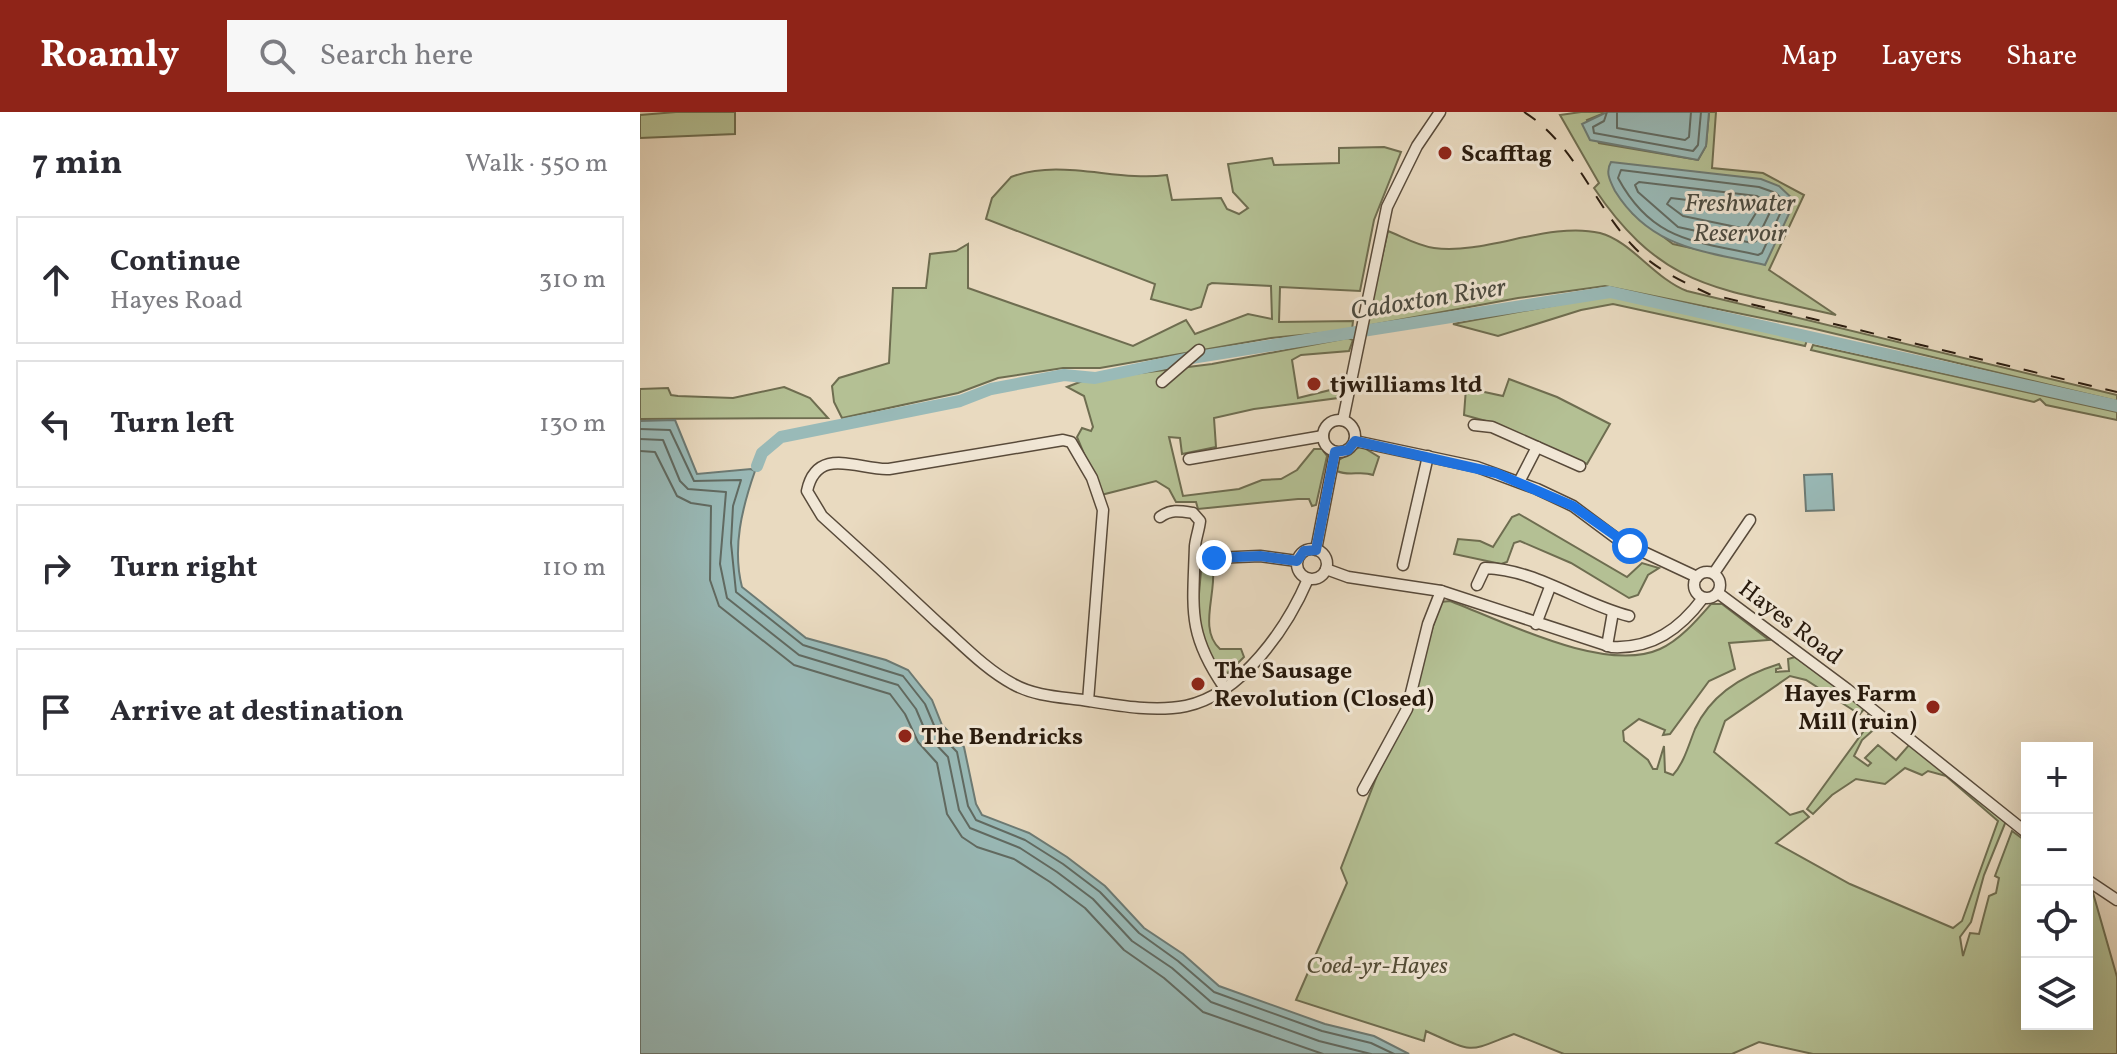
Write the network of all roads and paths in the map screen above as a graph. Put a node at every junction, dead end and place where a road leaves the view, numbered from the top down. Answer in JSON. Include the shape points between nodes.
{"nodes":[{"id":1,"x":1440,"y":112,"type":"edge"},
{"id":2,"x":1199,"y":350,"type":"dead end"},
{"id":3,"x":1162,"y":382,"type":"dead end"},
{"id":4,"x":1343,"y":420,"type":"junction"},
{"id":5,"x":1474,"y":425,"type":"dead end"},
{"id":6,"x":1323,"y":436,"type":"junction"},
{"id":7,"x":1355,"y":441,"type":"junction"},
{"id":8,"x":1537,"y":447,"type":"junction"},
{"id":9,"x":1335,"y":452,"type":"junction"},
{"id":10,"x":1428,"y":456,"type":"junction"},
{"id":11,"x":1189,"y":459,"type":"dead end"},
{"id":12,"x":1580,"y":466,"type":"dead end"},
{"id":13,"x":1519,"y":482,"type":"junction"},
{"id":14,"x":1160,"y":517,"type":"dead end"},
{"id":15,"x":1750,"y":520,"type":"dead end"},
{"id":16,"x":1394,"y":547,"type":"dead end"},
{"id":17,"x":1316,"y":550,"type":"junction"},
{"id":18,"x":1406,"y":550,"type":"junction"},
{"id":19,"x":1214,"y":558,"type":"dead end"},
{"id":20,"x":1297,"y":561,"type":"junction"},
{"id":21,"x":1403,"y":565,"type":"dead end"},
{"id":22,"x":1326,"y":569,"type":"junction"},
{"id":23,"x":1714,"y":573,"type":"junction"},
{"id":24,"x":1697,"y":577,"type":"junction"},
{"id":25,"x":1308,"y":579,"type":"junction"},
{"id":26,"x":1477,"y":585,"type":"dead end"},
{"id":27,"x":1550,"y":587,"type":"junction"},
{"id":28,"x":1441,"y":591,"type":"junction"},
{"id":29,"x":1718,"y":593,"type":"junction"},
{"id":30,"x":1703,"y":598,"type":"junction"},
{"id":31,"x":1613,"y":612,"type":"junction"},
{"id":32,"x":1629,"y":616,"type":"dead end"},
{"id":33,"x":1536,"y":624,"type":"junction"},
{"id":34,"x":1607,"y":646,"type":"junction"},
{"id":35,"x":1224,"y":687,"type":"junction"},
{"id":36,"x":1088,"y":701,"type":"junction"},
{"id":37,"x":1363,"y":790,"type":"dead end"},
{"id":38,"x":2021,"y":828,"type":"edge"},
{"id":39,"x":2093,"y":884,"type":"edge"},
{"id":40,"x":2117,"y":900,"type":"edge"}],
"edges":[{"from":1,"to":4,"type":"street","via":[[1387,207]]},
{"from":2,"to":3,"type":"street"},
{"from":4,"to":6,"type":"street","via":[[1330,423]]},
{"from":4,"to":7,"type":"street","via":[[1352,426]]},
{"from":5,"to":8,"type":"street","via":[[1492,427]]},
{"from":6,"to":9,"type":"street"},
{"from":6,"to":11,"type":"street"},
{"from":7,"to":9,"type":"street","via":[[1348,450]]},
{"from":7,"to":10,"type":"street"},
{"from":8,"to":12,"type":"street"},
{"from":8,"to":13,"type":"street"},
{"from":9,"to":17,"type":"street"},
{"from":10,"to":13,"type":"street"},
{"from":10,"to":18,"type":"street"},
{"from":13,"to":24,"type":"street","via":[[1573,506],[1620,541]]},
{"from":14,"to":35,"type":"street","via":[[1185,512],[1200,521],[1194,627],[1202,653]]},
{"from":15,"to":23,"type":"street"},
{"from":16,"to":18,"type":"street"},
{"from":17,"to":20,"type":"street","via":[[1304,551]]},
{"from":17,"to":22,"type":"street","via":[[1326,560]]},
{"from":18,"to":21,"type":"street"},
{"from":19,"to":20,"type":"street"},
{"from":20,"to":25,"type":"street","via":[[1300,574]]},
{"from":22,"to":25,"type":"street","via":[[1319,578]]},
{"from":22,"to":28,"type":"street"},
{"from":23,"to":24,"type":"street"},
{"from":23,"to":29,"type":"street","via":[[1721,583]]},
{"from":24,"to":30,"type":"street","via":[[1694,587]]},
{"from":25,"to":35,"type":"street","via":[[1280,634]]},
{"from":26,"to":27,"type":"street","via":[[1485,568],[1508,570]]},
{"from":27,"to":31,"type":"street"},
{"from":27,"to":33,"type":"street"},
{"from":28,"to":33,"type":"street"},
{"from":28,"to":37,"type":"street","via":[[1407,709]]},
{"from":29,"to":30,"type":"street"},
{"from":29,"to":38,"type":"street","name":"Hayes Road"},
{"from":30,"to":34,"type":"street","via":[[1668,635],[1639,645]]},
{"from":31,"to":32,"type":"street"},
{"from":31,"to":34,"type":"street"},
{"from":33,"to":34,"type":"street"},
{"from":35,"to":36,"type":"street","via":[[1197,703],[1171,708]]},
{"from":36,"to":36,"type":"street","via":[[1103,510],[1071,442],[889,469],[851,462],[822,467],[807,491],[822,516],[994,672],[1030,692]]},
{"from":39,"to":40,"type":"street"}]}
